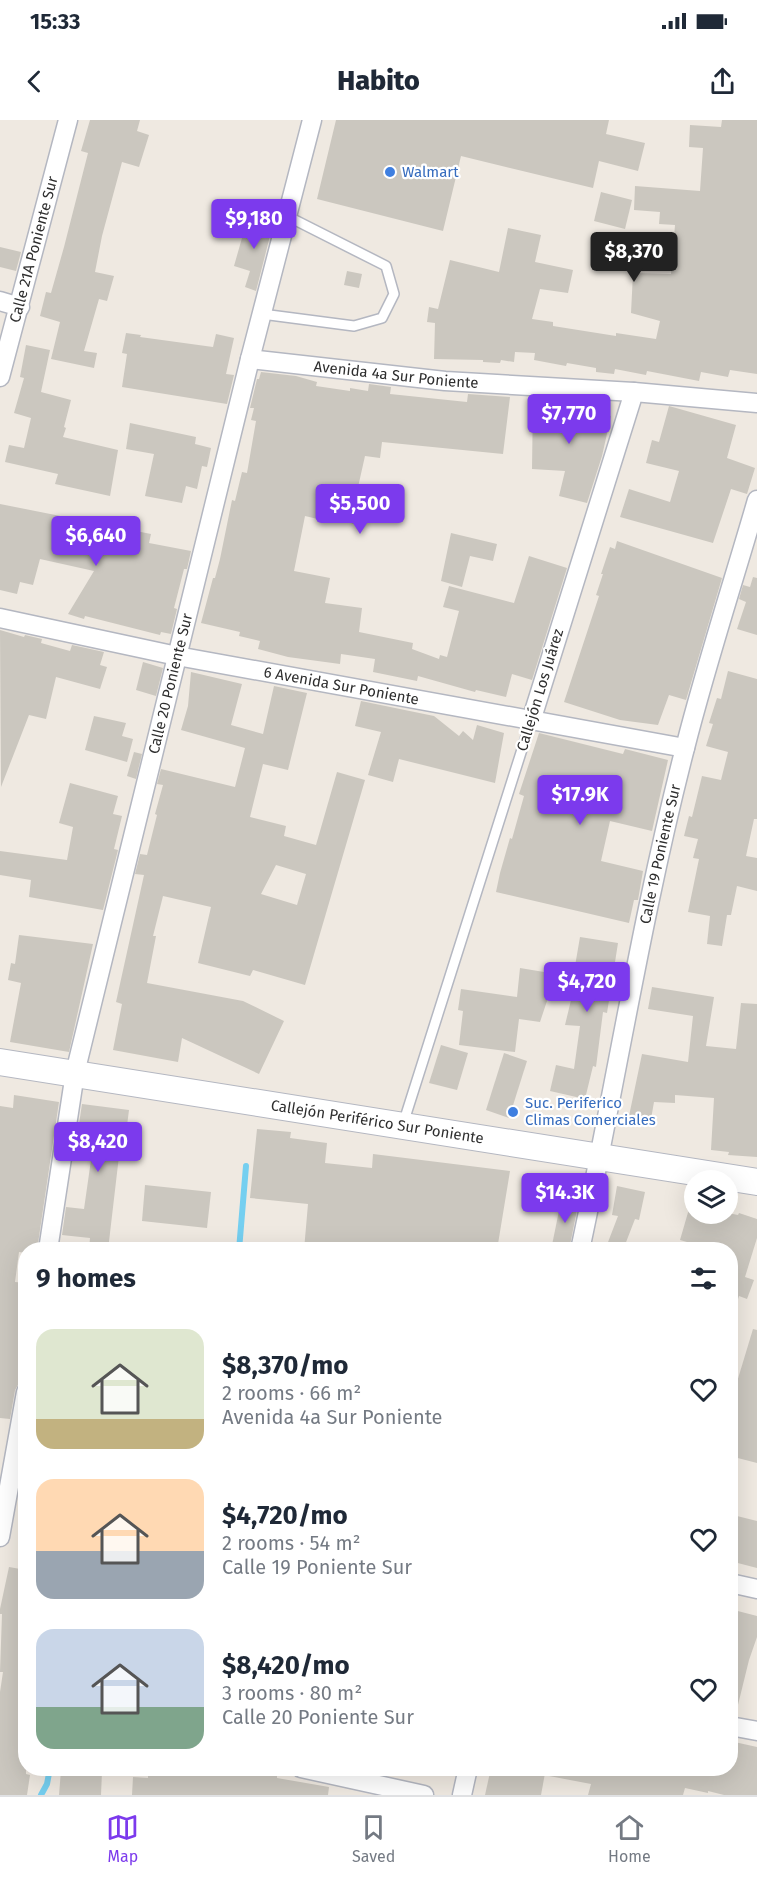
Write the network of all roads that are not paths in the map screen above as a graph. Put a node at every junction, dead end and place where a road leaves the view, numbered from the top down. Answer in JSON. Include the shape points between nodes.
{"nodes":[{"id":1,"x":68,"y":120,"type":"edge"},
{"id":2,"x":312,"y":120,"type":"edge"},
{"id":3,"x":287,"y":216,"type":"junction"},
{"id":4,"x":0,"y":301,"type":"edge"},
{"id":5,"x":20,"y":307,"type":"junction"},
{"id":6,"x":261,"y":314,"type":"junction"},
{"id":7,"x":250,"y":359,"type":"junction"},
{"id":8,"x":0,"y":377,"type":"edge"},
{"id":9,"x":634,"y":392,"type":"junction"},
{"id":10,"x":757,"y":403,"type":"edge"},
{"id":11,"x":757,"y":500,"type":"edge"},
{"id":12,"x":0,"y":618,"type":"edge"},
{"id":13,"x":177,"y":656,"type":"junction"},
{"id":14,"x":531,"y":721,"type":"junction"},
{"id":15,"x":685,"y":748,"type":"junction"},
{"id":16,"x":0,"y":1062,"type":"edge"},
{"id":17,"x":75,"y":1073,"type":"junction"},
{"id":18,"x":403,"y":1125,"type":"junction"},
{"id":19,"x":600,"y":1157,"type":"junction"},
{"id":20,"x":757,"y":1182,"type":"edge"},
{"id":21,"x":49,"y":1242,"type":"edge"},
{"id":22,"x":582,"y":1242,"type":"edge"},
{"id":23,"x":18,"y":1439,"type":"edge"},
{"id":24,"x":13,"y":1468,"type":"edge"},
{"id":25,"x":0,"y":1537,"type":"edge"},
{"id":26,"x":738,"y":1585,"type":"edge"},
{"id":27,"x":757,"y":1589,"type":"edge"},
{"id":28,"x":738,"y":1727,"type":"edge"},
{"id":29,"x":757,"y":1731,"type":"edge"},
{"id":30,"x":337,"y":1776,"type":"edge"},
{"id":31,"x":466,"y":1776,"type":"edge"},
{"id":32,"x":424,"y":1795,"type":"edge"},
{"id":33,"x":462,"y":1795,"type":"edge"}],
"edges":[{"from":1,"to":5,"type":"street","name":"Calle 21A Poniente Sur"},
{"from":2,"to":3,"type":"street","name":"Calle 20 Poniente Sur"},
{"from":3,"to":6,"type":"street","name":"Calle 20 Poniente Sur"},
{"from":3,"to":6,"type":"lane","via":[[386,266],[394,294],[382,318],[354,326]]},
{"from":4,"to":5,"type":"street"},
{"from":5,"to":8,"type":"street","name":"Calle 21A Poniente Sur"},
{"from":6,"to":7,"type":"street","name":"Calle 20 Poniente Sur"},
{"from":7,"to":9,"type":"street","name":"Avenida 4a Sur Poniente","via":[[445,381]]},
{"from":7,"to":13,"type":"street","name":"Calle 20 Poniente Sur"},
{"from":9,"to":10,"type":"street","name":"Avenida 4a Sur Poniente"},
{"from":9,"to":14,"type":"street","name":"Callejón Los Juárez"},
{"from":11,"to":15,"type":"street","name":"Calle 19 Poniente Sur"},
{"from":12,"to":13,"type":"street","name":"6 Avenida Sur Poniente"},
{"from":13,"to":14,"type":"street","name":"6 Avenida Sur Poniente"},
{"from":13,"to":17,"type":"street","name":"Calle 20 Poniente Sur"},
{"from":14,"to":15,"type":"street","name":"6 Avenida Sur Poniente"},
{"from":14,"to":18,"type":"lane","name":"Callejón Los Juárez"},
{"from":15,"to":19,"type":"street","name":"Calle 19 Poniente Sur","via":[[638,951]]},
{"from":16,"to":17,"type":"main road","name":"Callejón Periférico Sur Poniente"},
{"from":17,"to":18,"type":"main road","name":"Callejón Periférico Sur Poniente"},
{"from":17,"to":21,"type":"street","name":"Calle 20 Poniente Sur"},
{"from":18,"to":19,"type":"main road","name":"Callejón Periférico Sur Poniente"},
{"from":19,"to":20,"type":"main road","name":"Callejón Periférico Sur Poniente"},
{"from":19,"to":22,"type":"street","name":"Calle 19 Poniente Sur"},
{"from":23,"to":24,"type":"street"},
{"from":24,"to":25,"type":"street"},
{"from":26,"to":27,"type":"street"},
{"from":28,"to":29,"type":"street"},
{"from":30,"to":32,"type":"street"},
{"from":31,"to":33,"type":"street"}]}
